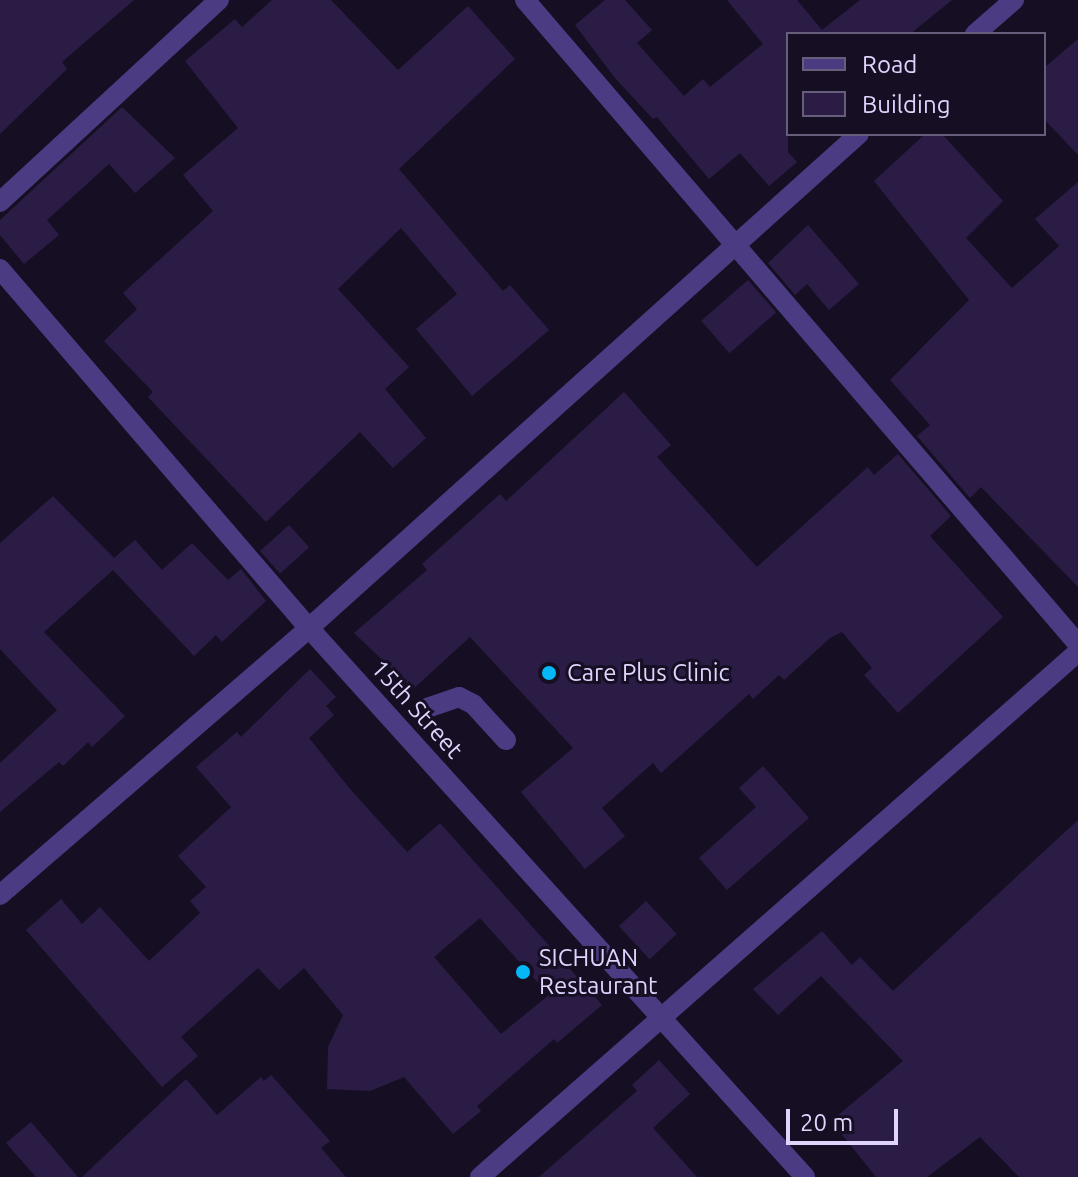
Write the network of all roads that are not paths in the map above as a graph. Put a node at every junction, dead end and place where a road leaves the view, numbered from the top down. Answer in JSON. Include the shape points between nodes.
{"nodes":[{"id":1,"x":219,"y":0,"type":"edge"},
{"id":2,"x":525,"y":0,"type":"edge"},
{"id":3,"x":1014,"y":0,"type":"edge"},
{"id":4,"x":977,"y":32,"type":"edge"},
{"id":5,"x":857,"y":136,"type":"edge"},
{"id":6,"x":0,"y":202,"type":"edge"},
{"id":7,"x":732,"y":243,"type":"junction"},
{"id":8,"x":0,"y":269,"type":"edge"},
{"id":9,"x":309,"y":628,"type":"junction"},
{"id":10,"x":1078,"y":644,"type":"edge"},
{"id":11,"x":1078,"y":652,"type":"edge"},
{"id":12,"x":427,"y":708,"type":"dead end"},
{"id":13,"x":506,"y":740,"type":"dead end"},
{"id":14,"x":0,"y":895,"type":"edge"},
{"id":15,"x":661,"y":1019,"type":"junction"},
{"id":16,"x":480,"y":1177,"type":"edge"},
{"id":17,"x":805,"y":1177,"type":"edge"}],
"edges":[{"from":1,"to":6,"type":"street"},
{"from":2,"to":7,"type":"street"},
{"from":3,"to":4,"type":"street"},
{"from":5,"to":7,"type":"street"},
{"from":7,"to":9,"type":"street"},
{"from":7,"to":10,"type":"street"},
{"from":8,"to":9,"type":"street","name":"15th Street"},
{"from":9,"to":14,"type":"street"},
{"from":9,"to":15,"type":"street","name":"15th Street"},
{"from":11,"to":15,"type":"street"},
{"from":12,"to":13,"type":"street","via":[[459,697],[473,704]]},
{"from":15,"to":16,"type":"street"},
{"from":15,"to":17,"type":"street","name":"15th Street"}]}
